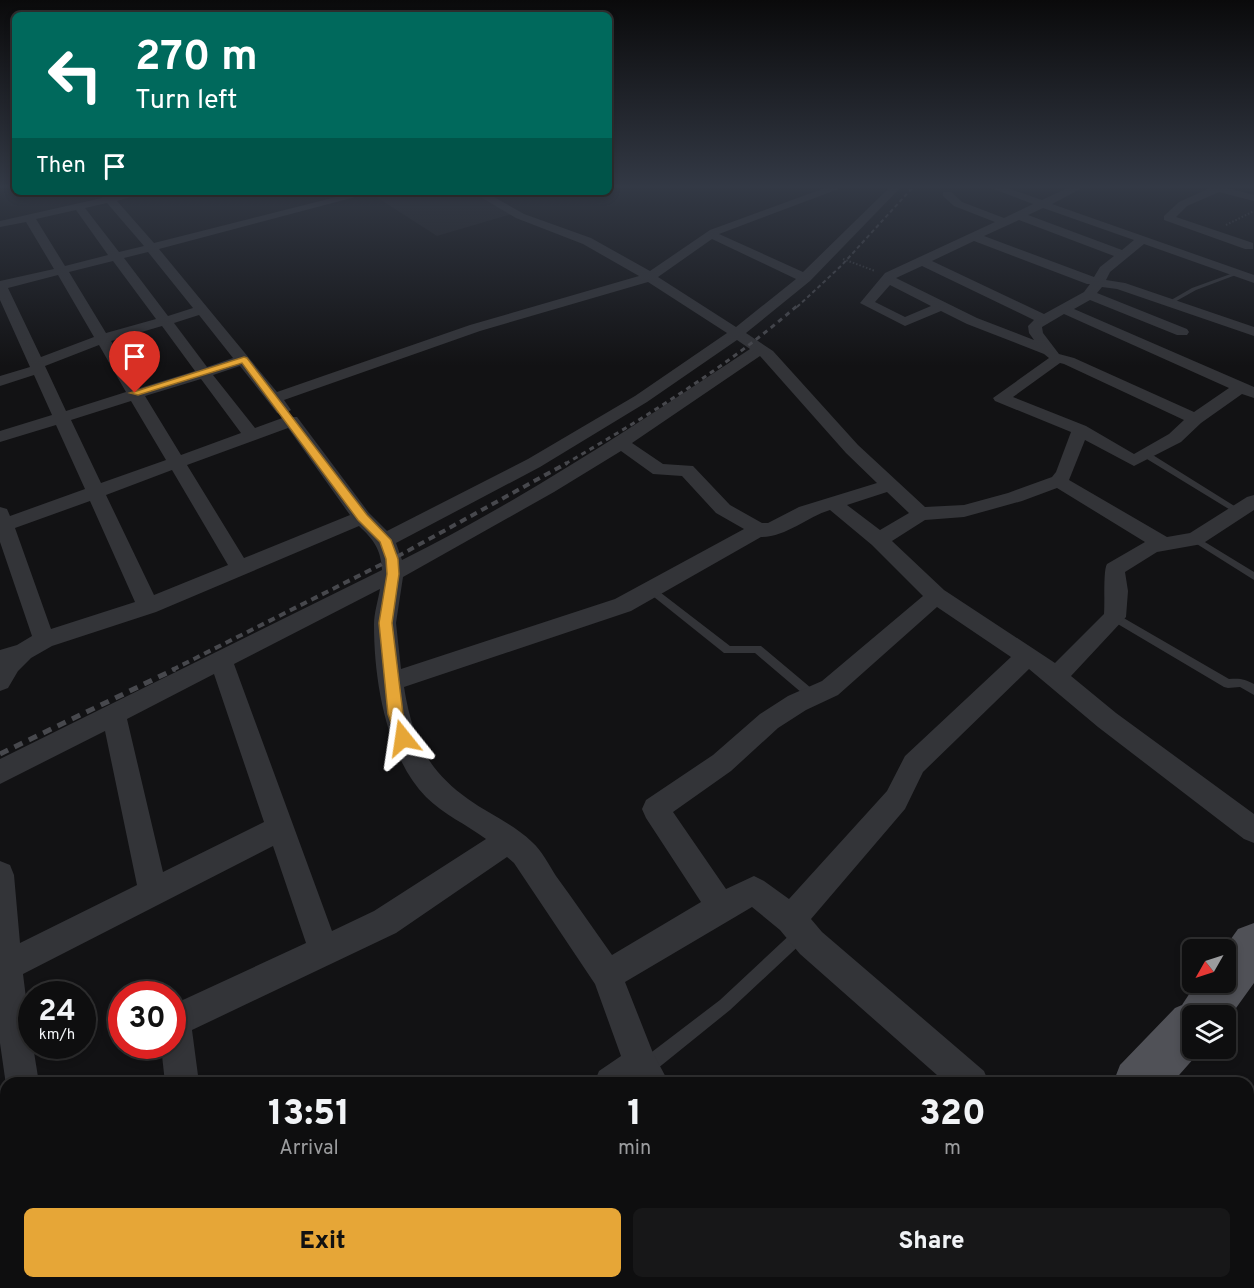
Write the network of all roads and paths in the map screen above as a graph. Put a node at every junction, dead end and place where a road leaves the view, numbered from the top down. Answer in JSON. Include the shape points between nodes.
{"nodes":[{"id":1,"x":45,"y":245,"type":"edge"},
{"id":2,"x":108,"y":245,"type":"edge"},
{"id":3,"x":148,"y":245,"type":"edge"},
{"id":4,"x":162,"y":245,"type":"edge"},
{"id":5,"x":594,"y":245,"type":"edge"},
{"id":6,"x":695,"y":245,"type":"edge"},
{"id":7,"x":734,"y":245,"type":"edge"},
{"id":8,"x":839,"y":245,"type":"edge"},
{"id":9,"x":956,"y":245,"type":"edge"},
{"id":10,"x":996,"y":245,"type":"edge"},
{"id":11,"x":1109,"y":245,"type":"edge"},
{"id":12,"x":1136,"y":245,"type":"edge"},
{"id":13,"x":1160,"y":245,"type":"edge"},
{"id":14,"x":151,"y":248,"type":"junction"},
{"id":15,"x":1128,"y":252,"type":"junction"},
{"id":16,"x":830,"y":254,"type":"junction"},
{"id":17,"x":116,"y":256,"type":"junction"},
{"id":18,"x":922,"y":261,"type":"junction"},
{"id":19,"x":1254,"y":265,"type":"edge"},
{"id":20,"x":61,"y":271,"type":"junction"},
{"id":21,"x":1238,"y":273,"type":"junction"},
{"id":22,"x":650,"y":278,"type":"junction"},
{"id":23,"x":805,"y":278,"type":"junction"},
{"id":24,"x":890,"y":278,"type":"junction"},
{"id":25,"x":1254,"y":279,"type":"edge"},
{"id":26,"x":1099,"y":282,"type":"junction"},
{"id":27,"x":0,"y":286,"type":"edge"},
{"id":28,"x":1089,"y":295,"type":"junction"},
{"id":29,"x":1169,"y":303,"type":"junction"},
{"id":30,"x":942,"y":306,"type":"junction"},
{"id":31,"x":1063,"y":309,"type":"junction"},
{"id":32,"x":203,"y":310,"type":"junction"},
{"id":33,"x":1207,"y":316,"type":"junction"},
{"id":34,"x":1044,"y":319,"type":"junction"},
{"id":35,"x":165,"y":321,"type":"junction"},
{"id":36,"x":1252,"y":330,"type":"edge"},
{"id":37,"x":1182,"y":332,"type":"junction"},
{"id":38,"x":737,"y":333,"type":"junction"},
{"id":39,"x":102,"y":339,"type":"junction"},
{"id":40,"x":760,"y":349,"type":"junction"},
{"id":41,"x":1156,"y":349,"type":"junction"},
{"id":42,"x":1053,"y":354,"type":"junction"},
{"id":43,"x":244,"y":360,"type":"junction"},
{"id":44,"x":37,"y":367,"type":"junction"},
{"id":45,"x":204,"y":372,"type":"junction"},
{"id":46,"x":0,"y":381,"type":"edge"},
{"id":47,"x":1247,"y":390,"type":"edge"},
{"id":48,"x":135,"y":393,"type":"junction"},
{"id":49,"x":275,"y":398,"type":"junction"},
{"id":50,"x":61,"y":417,"type":"junction"},
{"id":51,"x":1195,"y":419,"type":"junction"},
{"id":52,"x":291,"y":421,"type":"junction"},
{"id":53,"x":1080,"y":429,"type":"junction"},
{"id":54,"x":251,"y":435,"type":"junction"},
{"id":55,"x":0,"y":437,"type":"edge"},
{"id":56,"x":621,"y":443,"type":"junction"},
{"id":57,"x":1145,"y":454,"type":"junction"},
{"id":58,"x":176,"y":462,"type":"junction"},
{"id":59,"x":1058,"y":481,"type":"junction"},
{"id":60,"x":889,"y":485,"type":"junction"},
{"id":61,"x":95,"y":492,"type":"junction"},
{"id":62,"x":832,"y":503,"type":"junction"},
{"id":63,"x":1247,"y":507,"type":"edge"},
{"id":64,"x":921,"y":514,"type":"junction"},
{"id":65,"x":2,"y":518,"type":"edge"},
{"id":66,"x":362,"y":518,"type":"junction"},
{"id":67,"x":758,"y":530,"type":"junction"},
{"id":68,"x":385,"y":540,"type":"junction"},
{"id":69,"x":879,"y":540,"type":"junction"},
{"id":70,"x":1195,"y":540,"type":"junction"},
{"id":71,"x":1164,"y":544,"type":"junction"},
{"id":72,"x":240,"y":568,"type":"junction"},
{"id":73,"x":393,"y":574,"type":"junction"},
{"id":74,"x":1254,"y":577,"type":"edge"},
{"id":75,"x":652,"y":590,"type":"junction"},
{"id":76,"x":936,"y":596,"type":"junction"},
{"id":77,"x":148,"y":606,"type":"junction"},
{"id":78,"x":1115,"y":617,"type":"junction"},
{"id":79,"x":44,"y":640,"type":"junction"},
{"id":80,"x":24,"y":652,"type":"junction"},
{"id":81,"x":1029,"y":655,"type":"junction"},
{"id":82,"x":0,"y":659,"type":"edge"},
{"id":83,"x":221,"y":661,"type":"junction"},
{"id":84,"x":1056,"y":676,"type":"junction"},
{"id":85,"x":0,"y":681,"type":"edge"},
{"id":86,"x":392,"y":682,"type":"junction"},
{"id":87,"x":1254,"y":690,"type":"edge"},
{"id":88,"x":814,"y":697,"type":"junction"},
{"id":89,"x":114,"y":716,"type":"junction"},
{"id":90,"x":0,"y":772,"type":"edge"},
{"id":91,"x":280,"y":828,"type":"junction"},
{"id":92,"x":1254,"y":830,"type":"edge"},
{"id":93,"x":509,"y":840,"type":"junction"},
{"id":94,"x":0,"y":875,"type":"edge"},
{"id":95,"x":153,"y":893,"type":"junction"},
{"id":96,"x":721,"y":907,"type":"junction"},
{"id":97,"x":797,"y":926,"type":"junction"},
{"id":98,"x":1254,"y":945,"type":"edge"},
{"id":99,"x":324,"y":952,"type":"junction"},
{"id":100,"x":6,"y":966,"type":"junction"},
{"id":101,"x":607,"y":975,"type":"junction"},
{"id":102,"x":1209,"y":1005,"type":"edge"},
{"id":103,"x":1182,"y":1035,"type":"edge"},
{"id":104,"x":645,"y":1072,"type":"edge"},
{"id":105,"x":21,"y":1077,"type":"edge"},
{"id":106,"x":181,"y":1077,"type":"edge"},
{"id":107,"x":630,"y":1077,"type":"edge"},
{"id":108,"x":965,"y":1077,"type":"edge"},
{"id":109,"x":1143,"y":1077,"type":"edge"}],
"edges":[{"from":1,"to":20,"type":"street"},
{"from":2,"to":17,"type":"street"},
{"from":3,"to":14,"type":"street"},
{"from":4,"to":14,"type":"street"},
{"from":5,"to":22,"type":"street"},
{"from":6,"to":22,"type":"street"},
{"from":7,"to":23,"type":"street"},
{"from":8,"to":16,"type":"street"},
{"from":9,"to":18,"type":"street"},
{"from":10,"to":26,"type":"street"},
{"from":11,"to":15,"type":"street"},
{"from":12,"to":15,"type":"street"},
{"from":13,"to":21,"type":"street"},
{"from":14,"to":17,"type":"street"},
{"from":14,"to":32,"type":"street"},
{"from":15,"to":26,"type":"street","via":[[1104,270]]},
{"from":16,"to":23,"type":"street"},
{"from":16,"to":24,"type":"path"},
{"from":17,"to":20,"type":"street"},
{"from":17,"to":35,"type":"street"},
{"from":18,"to":24,"type":"street"},
{"from":18,"to":34,"type":"street"},
{"from":19,"to":21,"type":"street"},
{"from":20,"to":27,"type":"street"},
{"from":20,"to":39,"type":"street"},
{"from":21,"to":25,"type":"street"},
{"from":21,"to":29,"type":"lane"},
{"from":22,"to":38,"type":"street"},
{"from":22,"to":49,"type":"street","via":[[475,328]]},
{"from":23,"to":38,"type":"street"},
{"from":24,"to":30,"type":"street"},
{"from":24,"to":30,"type":"street","via":[[867,303],[905,321]]},
{"from":26,"to":28,"type":"street"},
{"from":26,"to":29,"type":"street"},
{"from":27,"to":44,"type":"street"},
{"from":28,"to":31,"type":"street"},
{"from":28,"to":37,"type":"street"},
{"from":29,"to":33,"type":"street"},
{"from":30,"to":42,"type":"street"},
{"from":31,"to":34,"type":"street"},
{"from":31,"to":41,"type":"street"},
{"from":32,"to":35,"type":"street"},
{"from":32,"to":43,"type":"street"},
{"from":33,"to":36,"type":"street"},
{"from":33,"to":37,"type":"street"},
{"from":34,"to":42,"type":"street","via":[[1035,329]]},
{"from":35,"to":39,"type":"street"},
{"from":35,"to":45,"type":"street"},
{"from":37,"to":41,"type":"street"},
{"from":38,"to":40,"type":"street"},
{"from":38,"to":68,"type":"street","via":[[641,399],[534,464]]},
{"from":39,"to":44,"type":"street"},
{"from":39,"to":48,"type":"street"},
{"from":40,"to":56,"type":"street"},
{"from":40,"to":60,"type":"street"},
{"from":41,"to":47,"type":"street"},
{"from":42,"to":51,"type":"street"},
{"from":42,"to":53,"type":"street","via":[[1001,398]]},
{"from":43,"to":45,"type":"street"},
{"from":43,"to":49,"type":"street"},
{"from":44,"to":46,"type":"street"},
{"from":44,"to":50,"type":"street"},
{"from":45,"to":48,"type":"street"},
{"from":45,"to":54,"type":"street"},
{"from":47,"to":51,"type":"street"},
{"from":48,"to":50,"type":"street"},
{"from":48,"to":58,"type":"street"},
{"from":49,"to":52,"type":"street"},
{"from":50,"to":55,"type":"street"},
{"from":50,"to":61,"type":"street"},
{"from":51,"to":57,"type":"street","via":[[1175,438]]},
{"from":52,"to":54,"type":"street"},
{"from":52,"to":66,"type":"street"},
{"from":53,"to":57,"type":"street","via":[[1134,460]]},
{"from":53,"to":59,"type":"street"},
{"from":54,"to":58,"type":"street"},
{"from":56,"to":67,"type":"street","via":[[659,470],[687,470],[723,508]]},
{"from":56,"to":73,"type":"street"},
{"from":57,"to":63,"type":"lane"},
{"from":58,"to":61,"type":"street"},
{"from":58,"to":72,"type":"street"},
{"from":59,"to":64,"type":"street","via":[[964,511]]},
{"from":59,"to":71,"type":"street"},
{"from":60,"to":62,"type":"street"},
{"from":60,"to":64,"type":"street"},
{"from":61,"to":65,"type":"street"},
{"from":61,"to":77,"type":"street"},
{"from":62,"to":67,"type":"street","via":[[806,511],[771,531]]},
{"from":62,"to":69,"type":"street"},
{"from":63,"to":70,"type":"street"},
{"from":64,"to":69,"type":"street"},
{"from":65,"to":79,"type":"street"},
{"from":66,"to":68,"type":"street"},
{"from":66,"to":72,"type":"street"},
{"from":67,"to":75,"type":"street"},
{"from":68,"to":73,"type":"street"},
{"from":69,"to":76,"type":"street"},
{"from":70,"to":71,"type":"street"},
{"from":70,"to":74,"type":"lane"},
{"from":71,"to":78,"type":"street","via":[[1151,547],[1114,569]]},
{"from":72,"to":77,"type":"street"},
{"from":73,"to":83,"type":"street"},
{"from":73,"to":86,"type":"street","via":[[385,623]]},
{"from":75,"to":86,"type":"street","via":[[623,605]]},
{"from":75,"to":88,"type":"lane","via":[[728,650],[757,649]]},
{"from":76,"to":81,"type":"street"},
{"from":76,"to":88,"type":"street","via":[[830,688]]},
{"from":77,"to":79,"type":"street"},
{"from":78,"to":84,"type":"street"},
{"from":78,"to":87,"type":"lane","via":[[1228,684],[1241,682]]},
{"from":79,"to":80,"type":"street"},
{"from":80,"to":82,"type":"street"},
{"from":80,"to":85,"type":"street","via":[[10,664]]},
{"from":81,"to":84,"type":"street"},
{"from":81,"to":97,"type":"street","via":[[914,764],[896,800]]},
{"from":83,"to":89,"type":"street"},
{"from":83,"to":91,"type":"street"},
{"from":84,"to":92,"type":"street","via":[[1107,720]]},
{"from":86,"to":93,"type":"street","via":[[400,730],[417,766],[459,808]]},
{"from":88,"to":96,"type":"street","via":[[769,721],[722,763],[655,809]]},
{"from":89,"to":90,"type":"street"},
{"from":89,"to":95,"type":"street"},
{"from":91,"to":95,"type":"street"},
{"from":91,"to":99,"type":"street"},
{"from":93,"to":99,"type":"street","via":[[385,922]]},
{"from":93,"to":101,"type":"street","via":[[524,853]]},
{"from":94,"to":100,"type":"street"},
{"from":95,"to":100,"type":"street"},
{"from":96,"to":97,"type":"street","via":[[754,891]]},
{"from":96,"to":101,"type":"street"},
{"from":97,"to":104,"type":"lane","via":[[724,1005]]},
{"from":97,"to":108,"type":"street"},
{"from":98,"to":102,"type":"main road"},
{"from":99,"to":106,"type":"street","via":[[174,1021]]},
{"from":100,"to":105,"type":"street"},
{"from":101,"to":104,"type":"street"},
{"from":103,"to":109,"type":"main road"},
{"from":104,"to":107,"type":"street"}]}
